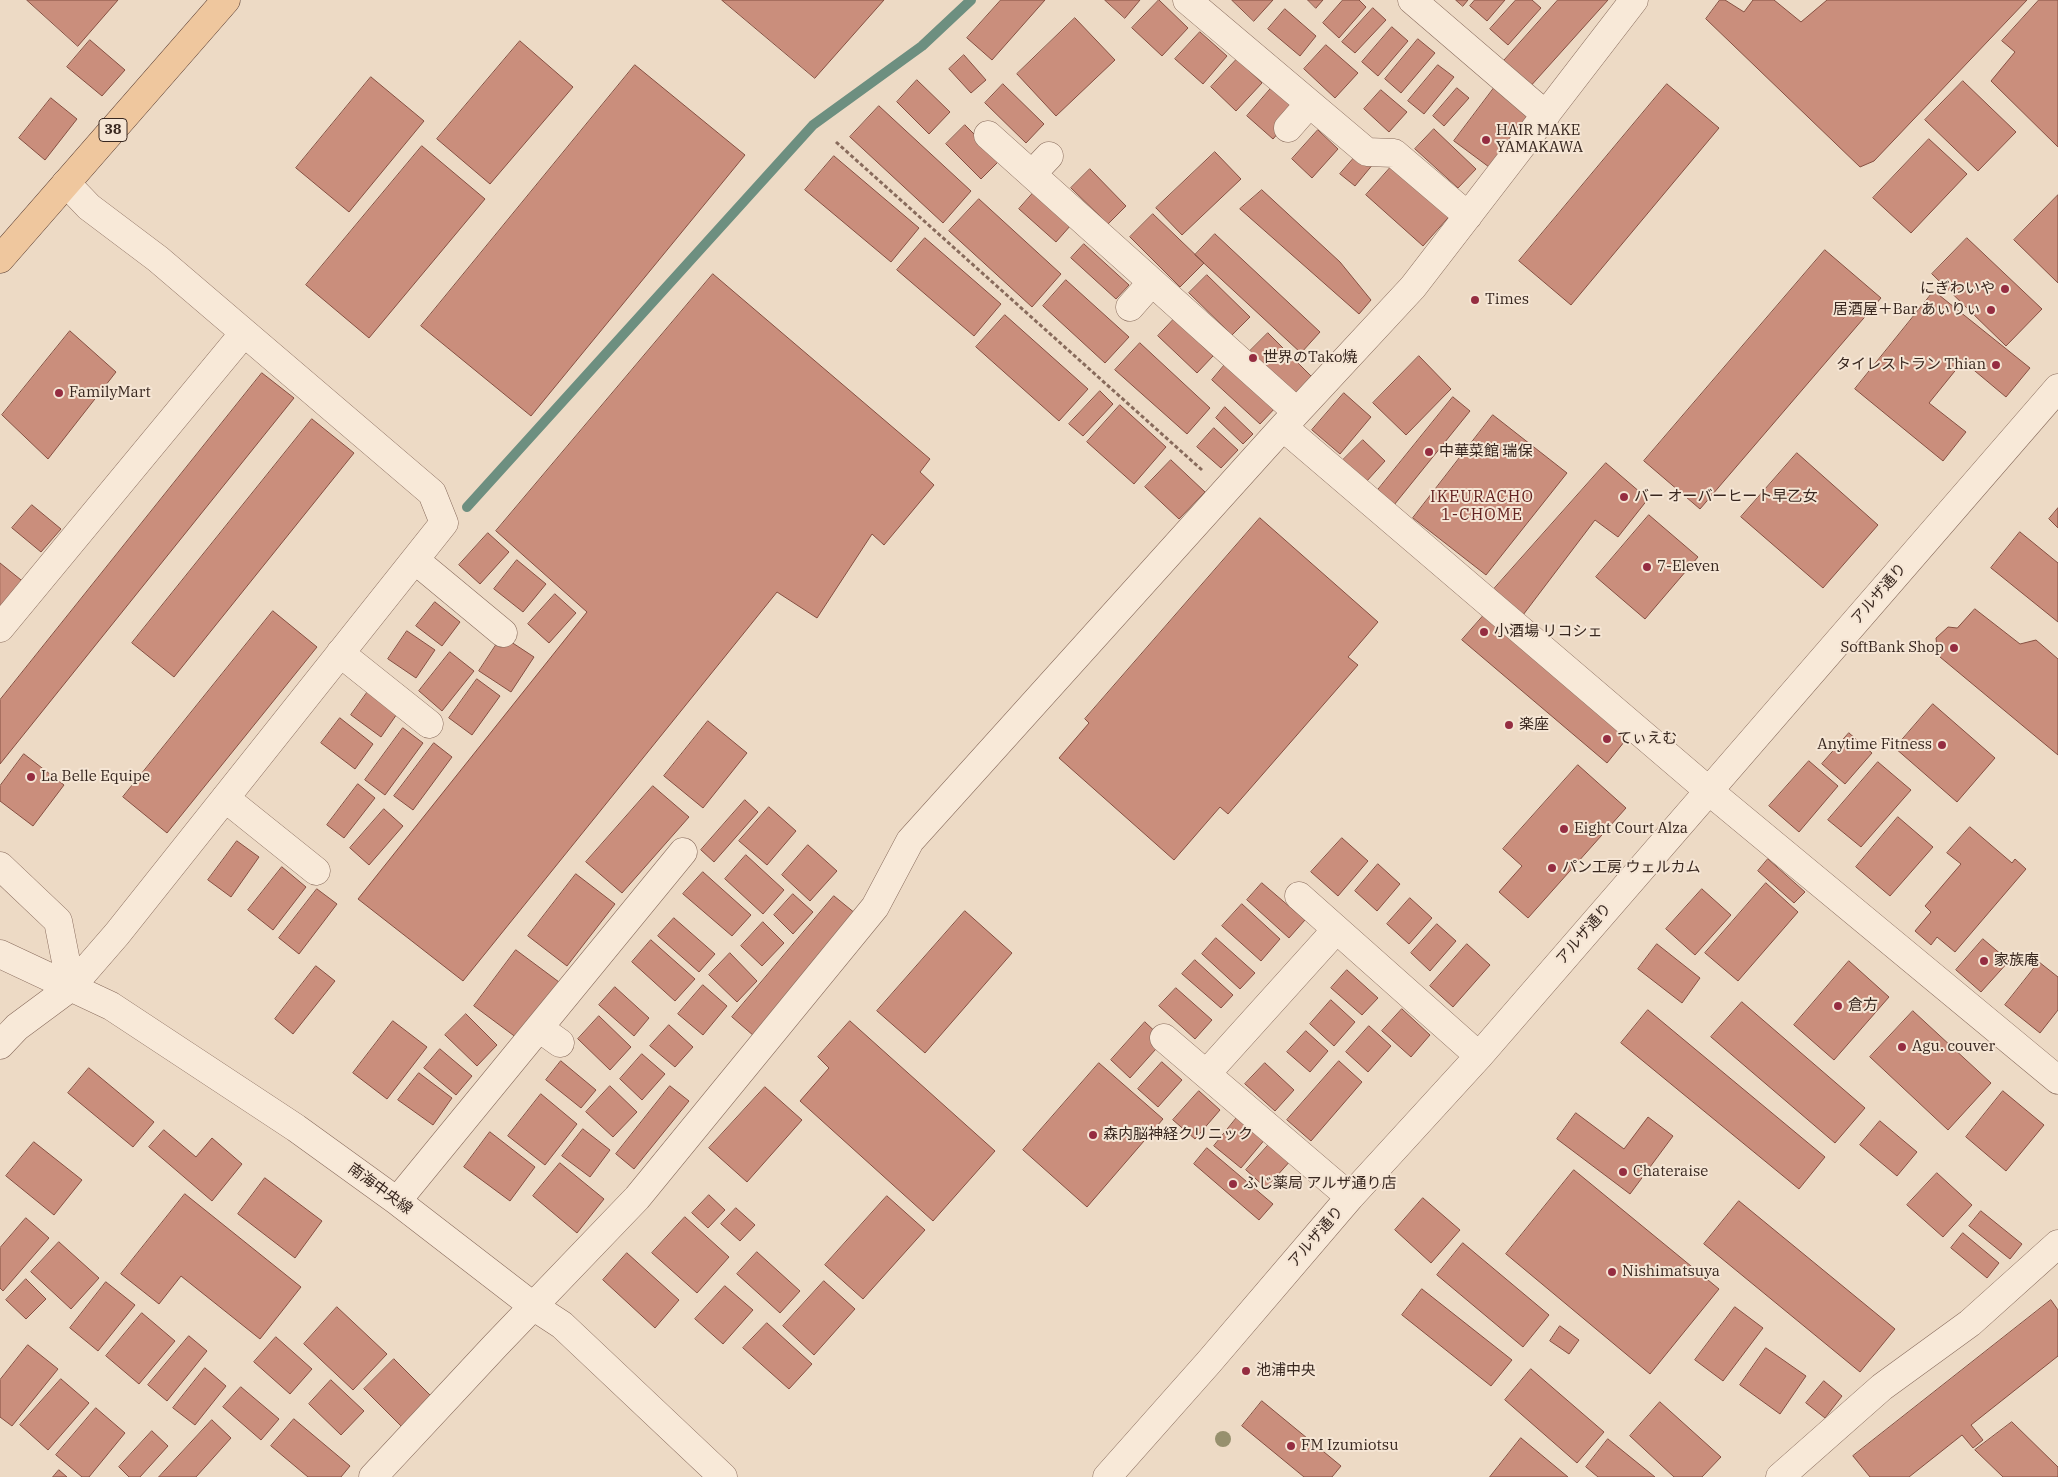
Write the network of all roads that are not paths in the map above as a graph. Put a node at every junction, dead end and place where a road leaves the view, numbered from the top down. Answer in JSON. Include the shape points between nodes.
{"nodes":[{"id":1,"x":226,"y":0,"type":"edge"},
{"id":2,"x":1187,"y":0,"type":"edge"},
{"id":3,"x":1412,"y":0,"type":"edge"},
{"id":4,"x":1634,"y":0,"type":"edge"},
{"id":5,"x":1309,"y":104,"type":"junction"},
{"id":6,"x":1546,"y":115,"type":"junction"},
{"id":7,"x":1288,"y":128,"type":"dead end"},
{"id":8,"x":988,"y":135,"type":"dead end"},
{"id":9,"x":66,"y":183,"type":"junction"},
{"id":10,"x":1468,"y":216,"type":"junction"},
{"id":11,"x":0,"y":260,"type":"edge"},
{"id":12,"x":1152,"y":282,"type":"junction"},
{"id":13,"x":1130,"y":307,"type":"dead end"},
{"id":14,"x":244,"y":333,"type":"junction"},
{"id":15,"x":2058,"y":388,"type":"edge"},
{"id":16,"x":1290,"y":419,"type":"junction"},
{"id":17,"x":414,"y":560,"type":"junction"},
{"id":18,"x":0,"y":628,"type":"edge"},
{"id":19,"x":503,"y":633,"type":"dead end"},
{"id":20,"x":340,"y":654,"type":"junction"},
{"id":21,"x":429,"y":724,"type":"dead end"},
{"id":22,"x":1709,"y":790,"type":"junction"},
{"id":23,"x":225,"y":798,"type":"junction"},
{"id":24,"x":683,"y":852,"type":"dead end"},
{"id":25,"x":0,"y":866,"type":"edge"},
{"id":26,"x":316,"y":872,"type":"dead end"},
{"id":27,"x":1298,"y":896,"type":"dead end"},
{"id":28,"x":1336,"y":930,"type":"junction"},
{"id":29,"x":0,"y":954,"type":"edge"},
{"id":30,"x":71,"y":987,"type":"junction"},
{"id":31,"x":1164,"y":1038,"type":"dead end"},
{"id":32,"x":0,"y":1045,"type":"edge"},
{"id":33,"x":1478,"y":1056,"type":"junction"},
{"id":34,"x":1207,"y":1073,"type":"junction"},
{"id":35,"x":2058,"y":1080,"type":"edge"},
{"id":36,"x":1350,"y":1197,"type":"junction"},
{"id":37,"x":397,"y":1201,"type":"junction"},
{"id":38,"x":2058,"y":1244,"type":"edge"},
{"id":39,"x":533,"y":1306,"type":"junction"},
{"id":40,"x":373,"y":1477,"type":"edge"},
{"id":41,"x":723,"y":1477,"type":"edge"},
{"id":42,"x":1107,"y":1477,"type":"edge"},
{"id":43,"x":1780,"y":1477,"type":"edge"}],
"edges":[{"from":1,"to":9,"type":"main road","number":"38"},
{"from":2,"to":5,"type":"street"},
{"from":3,"to":6,"type":"street"},
{"from":4,"to":6,"type":"street"},
{"from":5,"to":7,"type":"street"},
{"from":5,"to":10,"type":"street","via":[[1367,152],[1394,152]]},
{"from":6,"to":10,"type":"street"},
{"from":8,"to":12,"type":"street","via":[[1040,165]]},
{"from":9,"to":11,"type":"main road","number":"38"},
{"from":9,"to":14,"type":"street","via":[[89,207],[158,259]]},
{"from":10,"to":16,"type":"street","via":[[1413,287]]},
{"from":12,"to":13,"type":"street"},
{"from":12,"to":16,"type":"street"},
{"from":14,"to":17,"type":"street","via":[[432,493],[444,523]]},
{"from":14,"to":18,"type":"street"},
{"from":15,"to":22,"type":"street","name":"アルザ通り"},
{"from":16,"to":22,"type":"street"},
{"from":16,"to":39,"type":"street","via":[[910,841],[875,907],[838,954],[637,1198]]},
{"from":17,"to":19,"type":"street"},
{"from":17,"to":20,"type":"street"},
{"from":20,"to":21,"type":"street"},
{"from":20,"to":23,"type":"street"},
{"from":22,"to":33,"type":"street","name":"アルザ通り"},
{"from":22,"to":35,"type":"street"},
{"from":23,"to":26,"type":"street"},
{"from":23,"to":30,"type":"street"},
{"from":24,"to":37,"type":"street","via":[[659,898],[549,1036]]},
{"from":25,"to":30,"type":"street","via":[[58,921]]},
{"from":27,"to":28,"type":"street"},
{"from":28,"to":33,"type":"street"},
{"from":28,"to":34,"type":"street"},
{"from":29,"to":30,"type":"street","name":"南海中央線"},
{"from":30,"to":32,"type":"street","via":[[17,1027]]},
{"from":30,"to":37,"type":"street","name":"南海中央線","via":[[111,1006],[296,1128]]},
{"from":31,"to":34,"type":"street"},
{"from":33,"to":36,"type":"street","name":"アルザ通り"},
{"from":34,"to":36,"type":"street"},
{"from":36,"to":42,"type":"street","name":"アルザ通り"},
{"from":37,"to":39,"type":"street","name":"南海中央線"},
{"from":38,"to":43,"type":"street","via":[[1970,1322],[1882,1387]]},
{"from":39,"to":40,"type":"street"},
{"from":39,"to":41,"type":"street","name":"南海中央線","via":[[562,1325]]}]}
